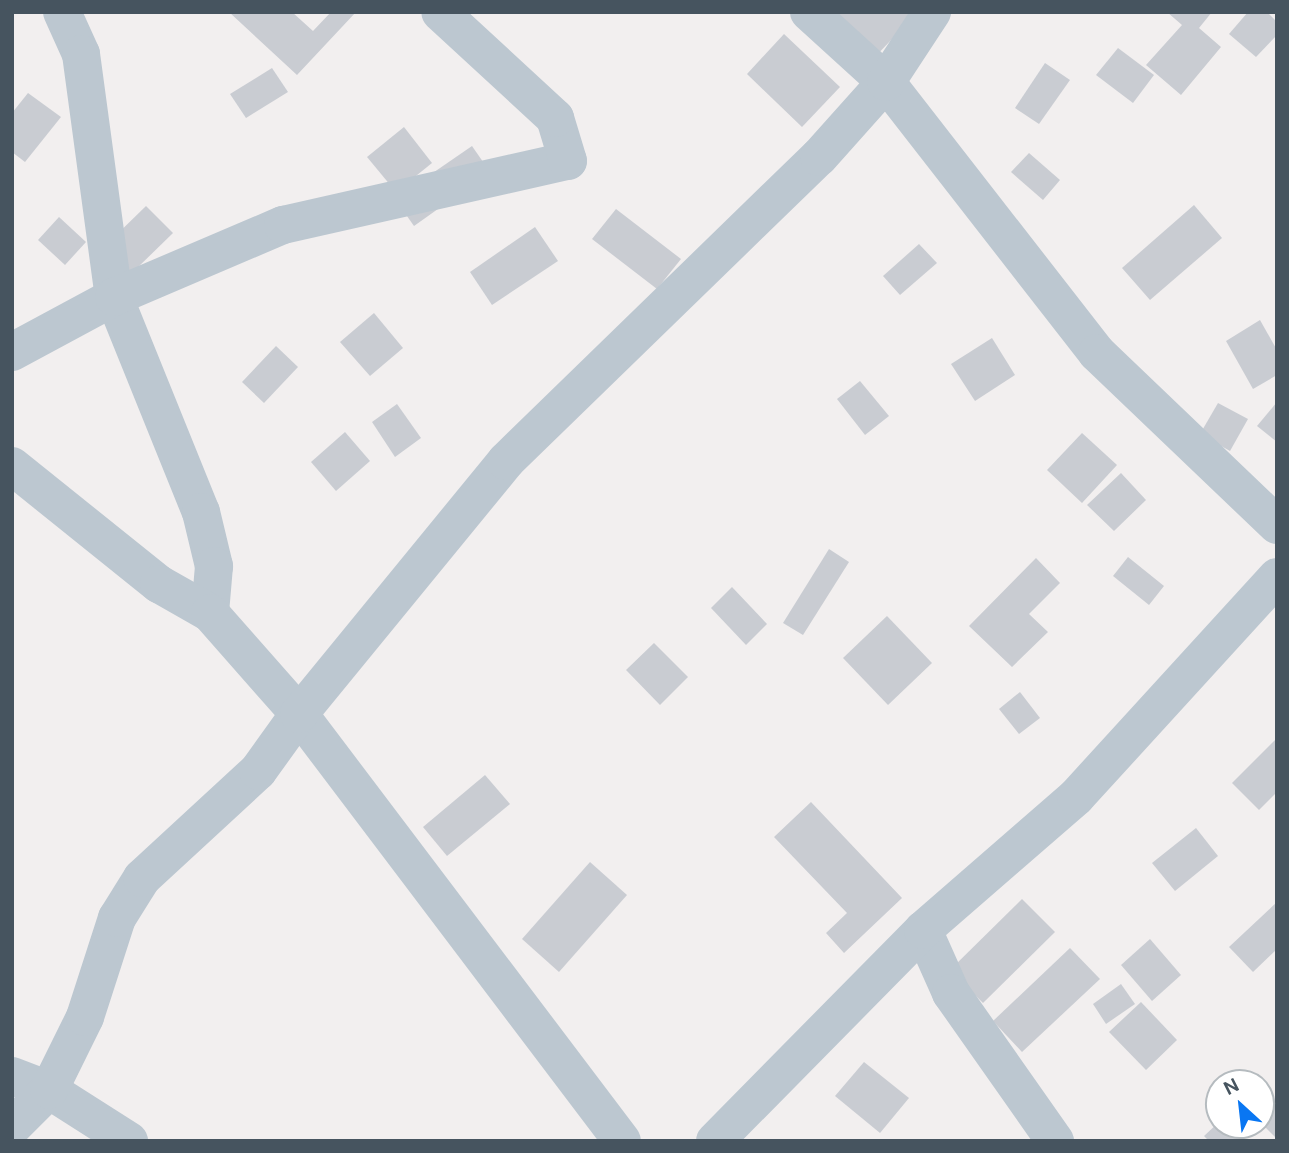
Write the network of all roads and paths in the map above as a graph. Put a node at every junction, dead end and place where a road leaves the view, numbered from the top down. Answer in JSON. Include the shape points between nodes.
{"nodes":[{"id":1,"x":62,"y":12,"type":"edge"},
{"id":2,"x":440,"y":12,"type":"edge"},
{"id":3,"x":809,"y":12,"type":"edge"},
{"id":4,"x":932,"y":12,"type":"edge"},
{"id":5,"x":886,"y":82,"type":"junction"},
{"id":6,"x":114,"y":297,"type":"junction"},
{"id":7,"x":12,"y":352,"type":"edge"},
{"id":8,"x":12,"y":466,"type":"edge"},
{"id":9,"x":1277,"y":525,"type":"edge"},
{"id":10,"x":1277,"y":577,"type":"edge"},
{"id":11,"x":210,"y":613,"type":"junction"},
{"id":12,"x":299,"y":714,"type":"junction"},
{"id":13,"x":923,"y":930,"type":"junction"},
{"id":14,"x":12,"y":1076,"type":"edge"},
{"id":15,"x":49,"y":1090,"type":"junction"},
{"id":16,"x":12,"y":1128,"type":"edge"},
{"id":17,"x":129,"y":1141,"type":"edge"},
{"id":18,"x":622,"y":1141,"type":"edge"},
{"id":19,"x":715,"y":1141,"type":"edge"},
{"id":20,"x":1055,"y":1141,"type":"edge"}],
"edges":[{"from":1,"to":6,"type":"street","via":[[81,54]]},
{"from":2,"to":6,"type":"street","via":[[555,118],[568,161],[283,225]]},
{"from":3,"to":5,"type":"street"},
{"from":4,"to":5,"type":"street"},
{"from":5,"to":9,"type":"street","via":[[1097,353]]},
{"from":5,"to":12,"type":"street","via":[[809,166],[506,461]]},
{"from":6,"to":7,"type":"street"},
{"from":6,"to":11,"type":"street","via":[[201,512],[214,566]]},
{"from":8,"to":11,"type":"street","via":[[159,584]]},
{"from":10,"to":13,"type":"street","via":[[1076,797]]},
{"from":11,"to":12,"type":"street"},
{"from":12,"to":15,"type":"street","via":[[258,771],[142,878],[117,918],[85,1017]]},
{"from":12,"to":18,"type":"street"},
{"from":13,"to":19,"type":"street"},
{"from":13,"to":20,"type":"street","via":[[951,993]]},
{"from":14,"to":15,"type":"street"},
{"from":15,"to":16,"type":"street"},
{"from":15,"to":17,"type":"street"}]}
